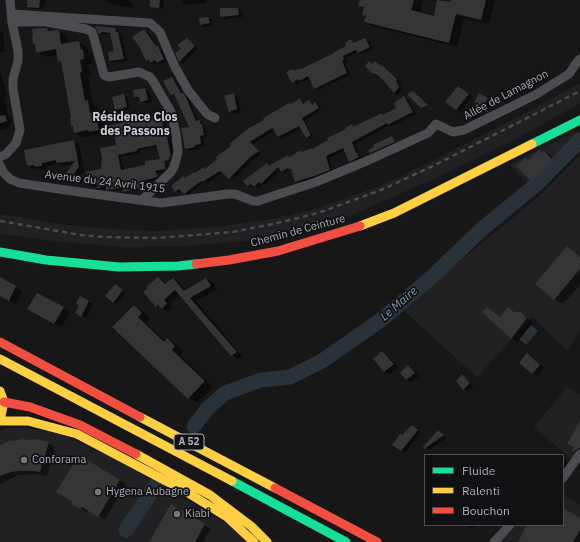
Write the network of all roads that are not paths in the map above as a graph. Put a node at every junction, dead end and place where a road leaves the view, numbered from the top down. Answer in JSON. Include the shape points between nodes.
{"nodes":[{"id":1,"x":10,"y":0,"type":"edge"},
{"id":2,"x":12,"y":18,"type":"junction"},
{"id":3,"x":580,"y":59,"type":"edge"},
{"id":4,"x":215,"y":118,"type":"dead end"},
{"id":5,"x":580,"y":120,"type":"edge"},
{"id":6,"x":436,"y":124,"type":"joint"},
{"id":7,"x":0,"y":157,"type":"edge"},
{"id":8,"x":0,"y":165,"type":"edge"},
{"id":9,"x":142,"y":200,"type":"junction"},
{"id":10,"x":0,"y":252,"type":"edge"},
{"id":11,"x":0,"y":342,"type":"edge"},
{"id":12,"x":0,"y":359,"type":"edge"},
{"id":13,"x":0,"y":391,"type":"edge"},
{"id":14,"x":4,"y":402,"type":"junction"},
{"id":15,"x":0,"y":420,"type":"edge"},
{"id":16,"x":580,"y":454,"type":"edge"},
{"id":17,"x":564,"y":477,"type":"edge"},
{"id":18,"x":273,"y":486,"type":"junction"},
{"id":19,"x":509,"y":526,"type":"edge"},
{"id":20,"x":254,"y":542,"type":"edge"},
{"id":21,"x":267,"y":542,"type":"edge"},
{"id":22,"x":346,"y":542,"type":"edge"},
{"id":23,"x":377,"y":542,"type":"edge"},
{"id":24,"x":389,"y":542,"type":"edge"},
{"id":25,"x":494,"y":542,"type":"edge"}],
"edges":[{"from":1,"to":2,"type":"street"},
{"from":2,"to":4,"type":"street","via":[[150,23],[160,32],[188,90],[207,114]]},
{"from":2,"to":7,"type":"street","via":[[18,56],[13,89],[20,130],[16,143]]},
{"from":2,"to":9,"type":"street","via":[[86,29],[92,32],[104,75],[109,77],[139,72],[153,81],[170,112],[178,152],[171,172]]},
{"from":3,"to":6,"type":"street","name":"Allée de Lamagnon","via":[[570,74],[535,95],[464,130],[453,132]]},
{"from":5,"to":10,"type":"main road","name":"Chemin de Ceinture","via":[[394,213],[364,225],[278,251],[178,266],[119,267],[46,260]]},
{"from":6,"to":9,"type":"street","name":"Avenue du 24 Avril 1915","via":[[428,133],[369,160],[316,182],[258,201],[235,194],[161,203]]},
{"from":8,"to":9,"type":"street","name":"Avenue du 24 Avril 1915","via":[[10,179],[18,183]]},
{"from":11,"to":18,"type":"main road","number":"A 52"},
{"from":12,"to":22,"type":"main road","number":"A 52"},
{"from":13,"to":14,"type":"main road"},
{"from":14,"to":15,"type":"main road"},
{"from":14,"to":21,"type":"main road","via":[[30,407],[80,425],[159,466],[210,495]]},
{"from":15,"to":20,"type":"main road","via":[[28,421],[77,434],[185,491],[226,517]]},
{"from":16,"to":17,"type":"street"},
{"from":18,"to":23,"type":"main road","number":"A 52"},
{"from":18,"to":24,"type":"main road"},
{"from":19,"to":25,"type":"street"}]}
